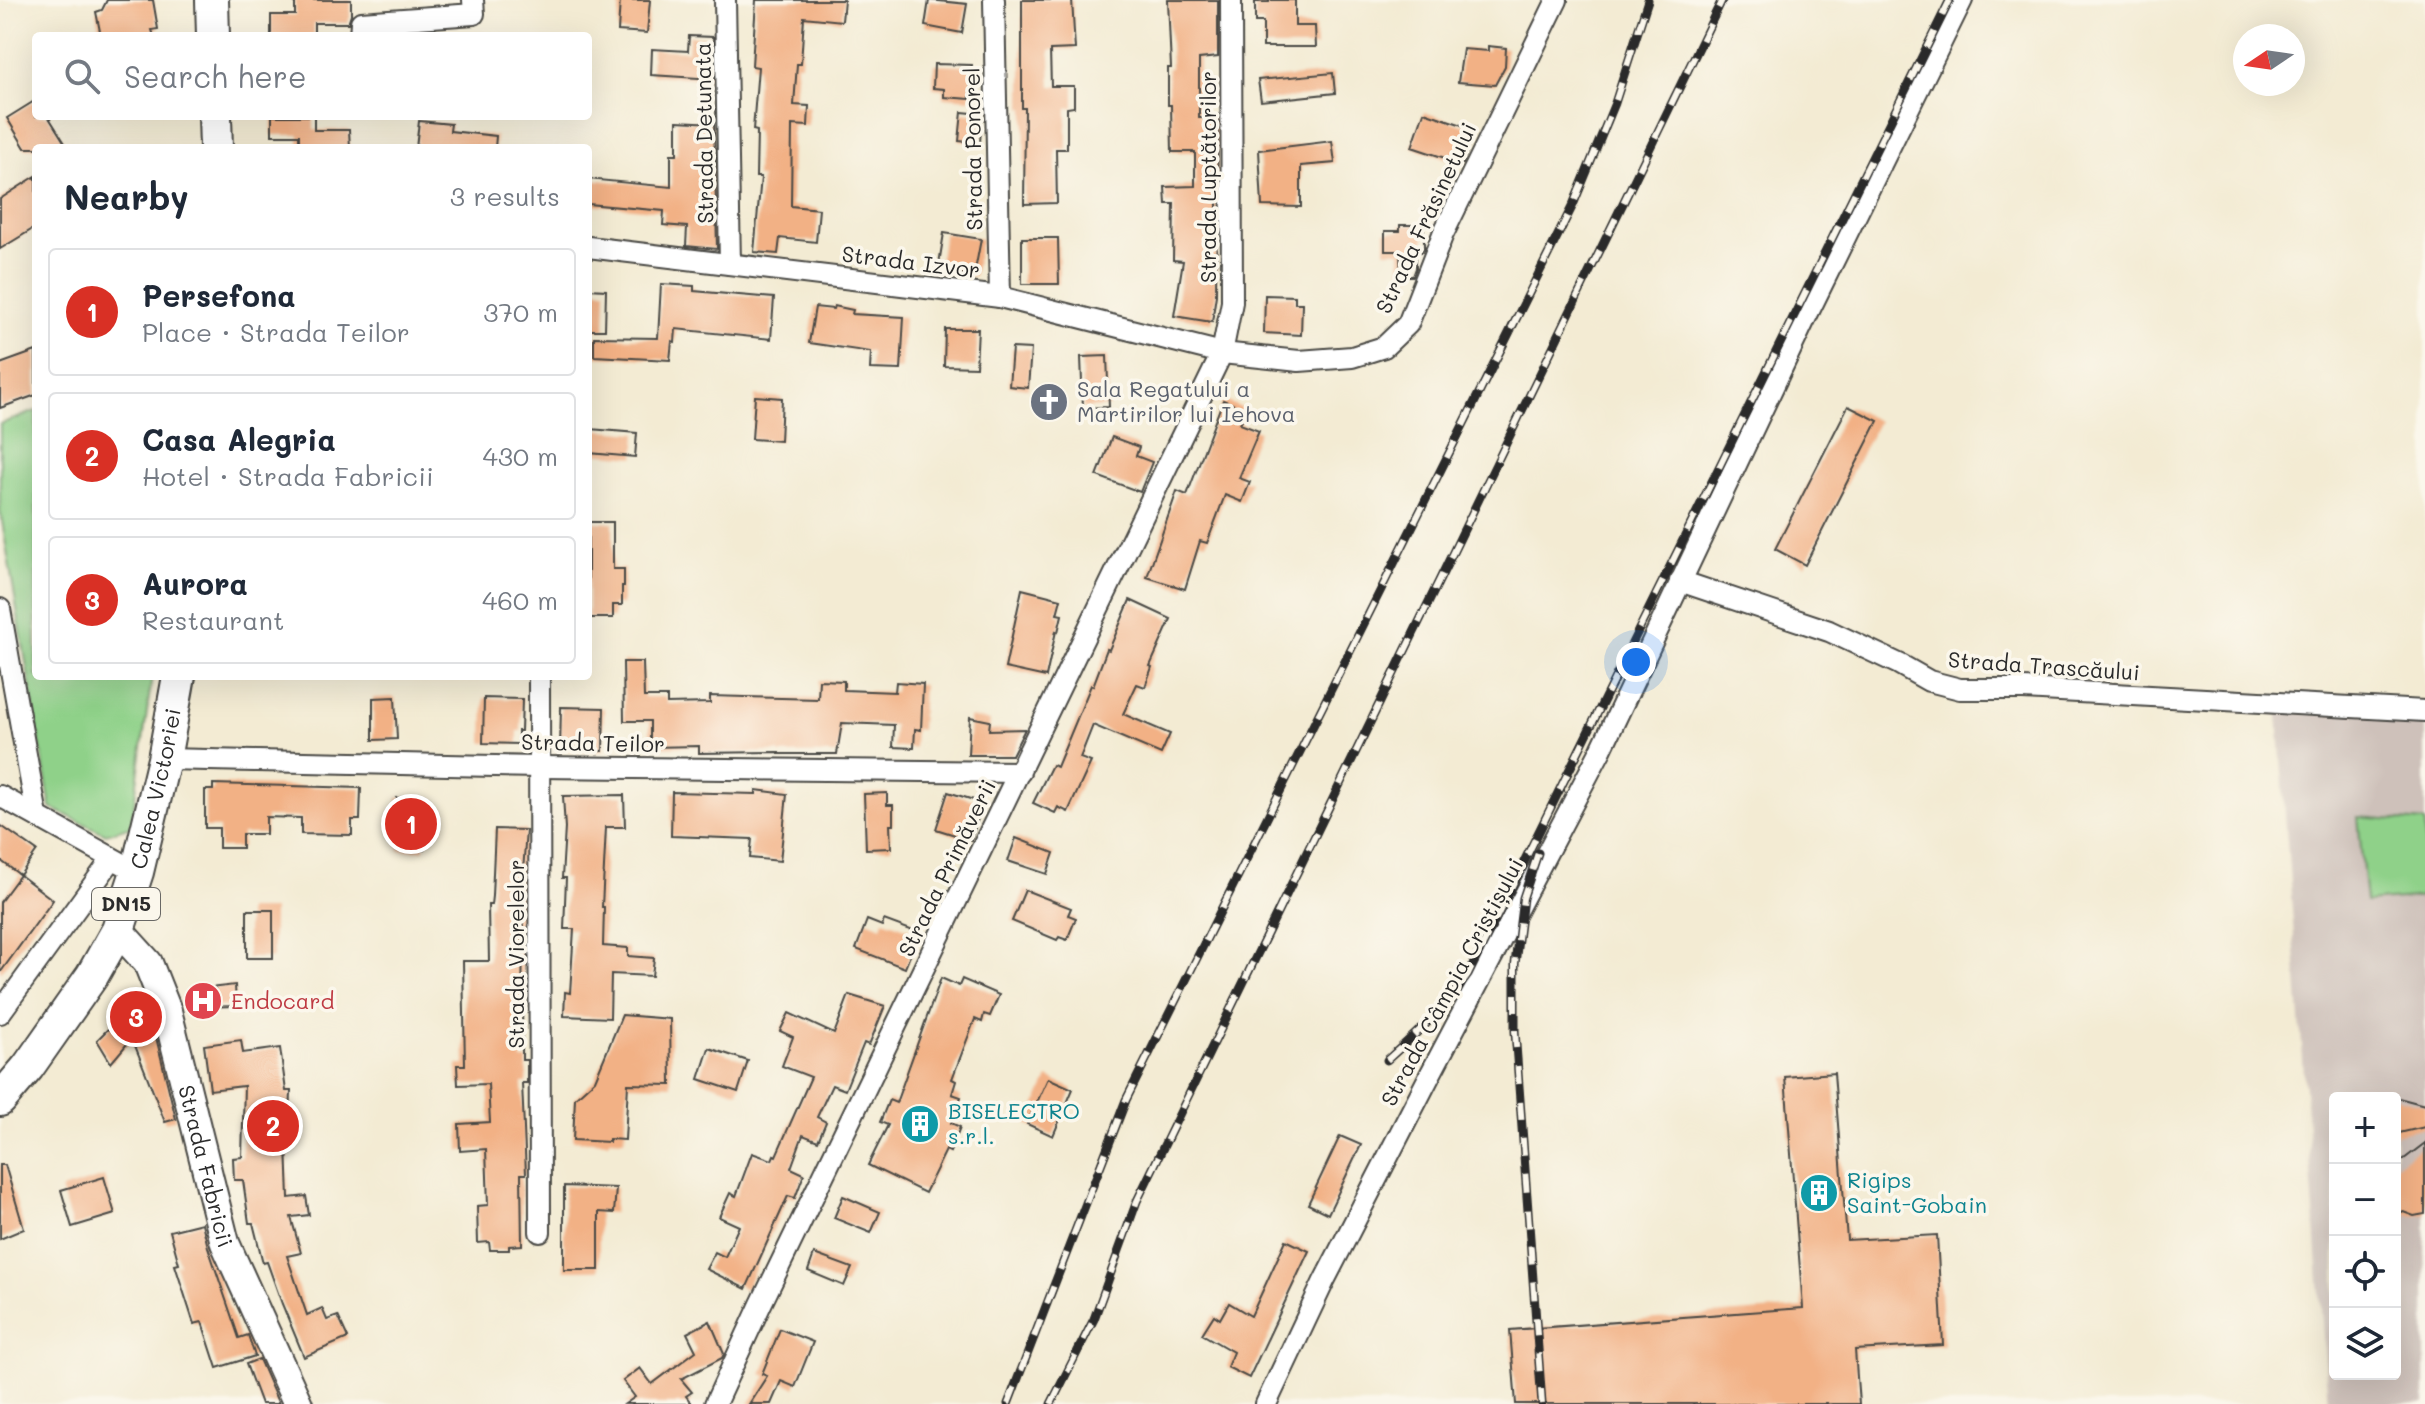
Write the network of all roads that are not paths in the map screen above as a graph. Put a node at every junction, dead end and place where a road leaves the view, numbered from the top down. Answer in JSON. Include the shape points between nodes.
{"nodes":[{"id":1,"x":212,"y":0,"type":"edge"},
{"id":2,"x":473,"y":0,"type":"edge"},
{"id":3,"x":725,"y":0,"type":"edge"},
{"id":4,"x":994,"y":0,"type":"edge"},
{"id":5,"x":1231,"y":0,"type":"edge"},
{"id":6,"x":1557,"y":0,"type":"edge"},
{"id":7,"x":1962,"y":0,"type":"edge"},
{"id":8,"x":213,"y":32,"type":"edge"},
{"id":9,"x":360,"y":32,"type":"edge"},
{"id":10,"x":215,"y":120,"type":"edge"},
{"id":11,"x":216,"y":144,"type":"edge"},
{"id":12,"x":592,"y":247,"type":"edge"},
{"id":13,"x":730,"y":264,"type":"junction"},
{"id":14,"x":1000,"y":297,"type":"junction"},
{"id":15,"x":1222,"y":353,"type":"junction"},
{"id":16,"x":1680,"y":581,"type":"junction"},
{"id":17,"x":0,"y":609,"type":"edge"},
{"id":18,"x":178,"y":680,"type":"edge"},
{"id":19,"x":539,"y":680,"type":"edge"},
{"id":20,"x":2425,"y":711,"type":"edge"},
{"id":21,"x":164,"y":759,"type":"junction"},
{"id":22,"x":540,"y":767,"type":"junction"},
{"id":23,"x":1020,"y":772,"type":"junction"},
{"id":24,"x":0,"y":796,"type":"edge"},
{"id":25,"x":37,"y":816,"type":"junction"},
{"id":26,"x":125,"y":865,"type":"junction"},
{"id":27,"x":118,"y":930,"type":"junction"},
{"id":28,"x":0,"y":1013,"type":"edge"},
{"id":29,"x":0,"y":1100,"type":"edge"},
{"id":30,"x":540,"y":1232,"type":"dead end"},
{"id":31,"x":298,"y":1404,"type":"edge"},
{"id":32,"x":715,"y":1404,"type":"edge"},
{"id":33,"x":1266,"y":1404,"type":"edge"}],
"edges":[{"from":1,"to":8,"type":"main road"},
{"from":2,"to":9,"type":"street","via":[[474,14],[361,22]]},
{"from":3,"to":13,"type":"street","name":"Strada Detunata"},
{"from":4,"to":14,"type":"street","name":"Strada Ponorel"},
{"from":5,"to":15,"type":"street","name":"Strada Luptătorilor","via":[[1232,302]]},
{"from":6,"to":15,"type":"street","name":"Strada Frăsinetului","via":[[1443,234],[1408,324],[1384,347],[1352,357],[1299,361]]},
{"from":7,"to":16,"type":"street","name":"Strada Câmpia Cristișului"},
{"from":10,"to":11,"type":"main road"},
{"from":12,"to":13,"type":"street","name":"Strada Izvor"},
{"from":13,"to":14,"type":"street","name":"Strada Izvor"},
{"from":14,"to":15,"type":"street","name":"Strada Izvor"},
{"from":15,"to":23,"type":"street","name":"Strada Primăverii"},
{"from":16,"to":20,"type":"street","name":"Strada Trascăului","via":[[1829,631],[1929,681],[1960,689]]},
{"from":16,"to":33,"type":"street","name":"Strada Câmpia Cristișului","via":[[1601,750],[1423,1087]]},
{"from":17,"to":25,"type":"street"},
{"from":18,"to":21,"type":"main road","name":"Calea Victoriei","number":"DN15"},
{"from":19,"to":22,"type":"street","name":"Strada Viorelelor"},
{"from":21,"to":22,"type":"street","name":"Strada Teilor"},
{"from":21,"to":26,"type":"main road","name":"Calea Victoriei","number":"DN15"},
{"from":22,"to":23,"type":"street","name":"Strada Teilor"},
{"from":22,"to":30,"type":"street","name":"Strada Viorelelor"},
{"from":23,"to":32,"type":"street","name":"Strada Primăverii"},
{"from":24,"to":25,"type":"street"},
{"from":25,"to":26,"type":"street"},
{"from":26,"to":27,"type":"main road","name":"Calea Victoriei","number":"DN15"},
{"from":26,"to":28,"type":"street"},
{"from":27,"to":29,"type":"main road","name":"Calea Victoriei","number":"DN15","via":[[92,976]]},
{"from":27,"to":31,"type":"street","name":"Strada Fabricii","via":[[148,963],[167,1011],[225,1243]]}]}
